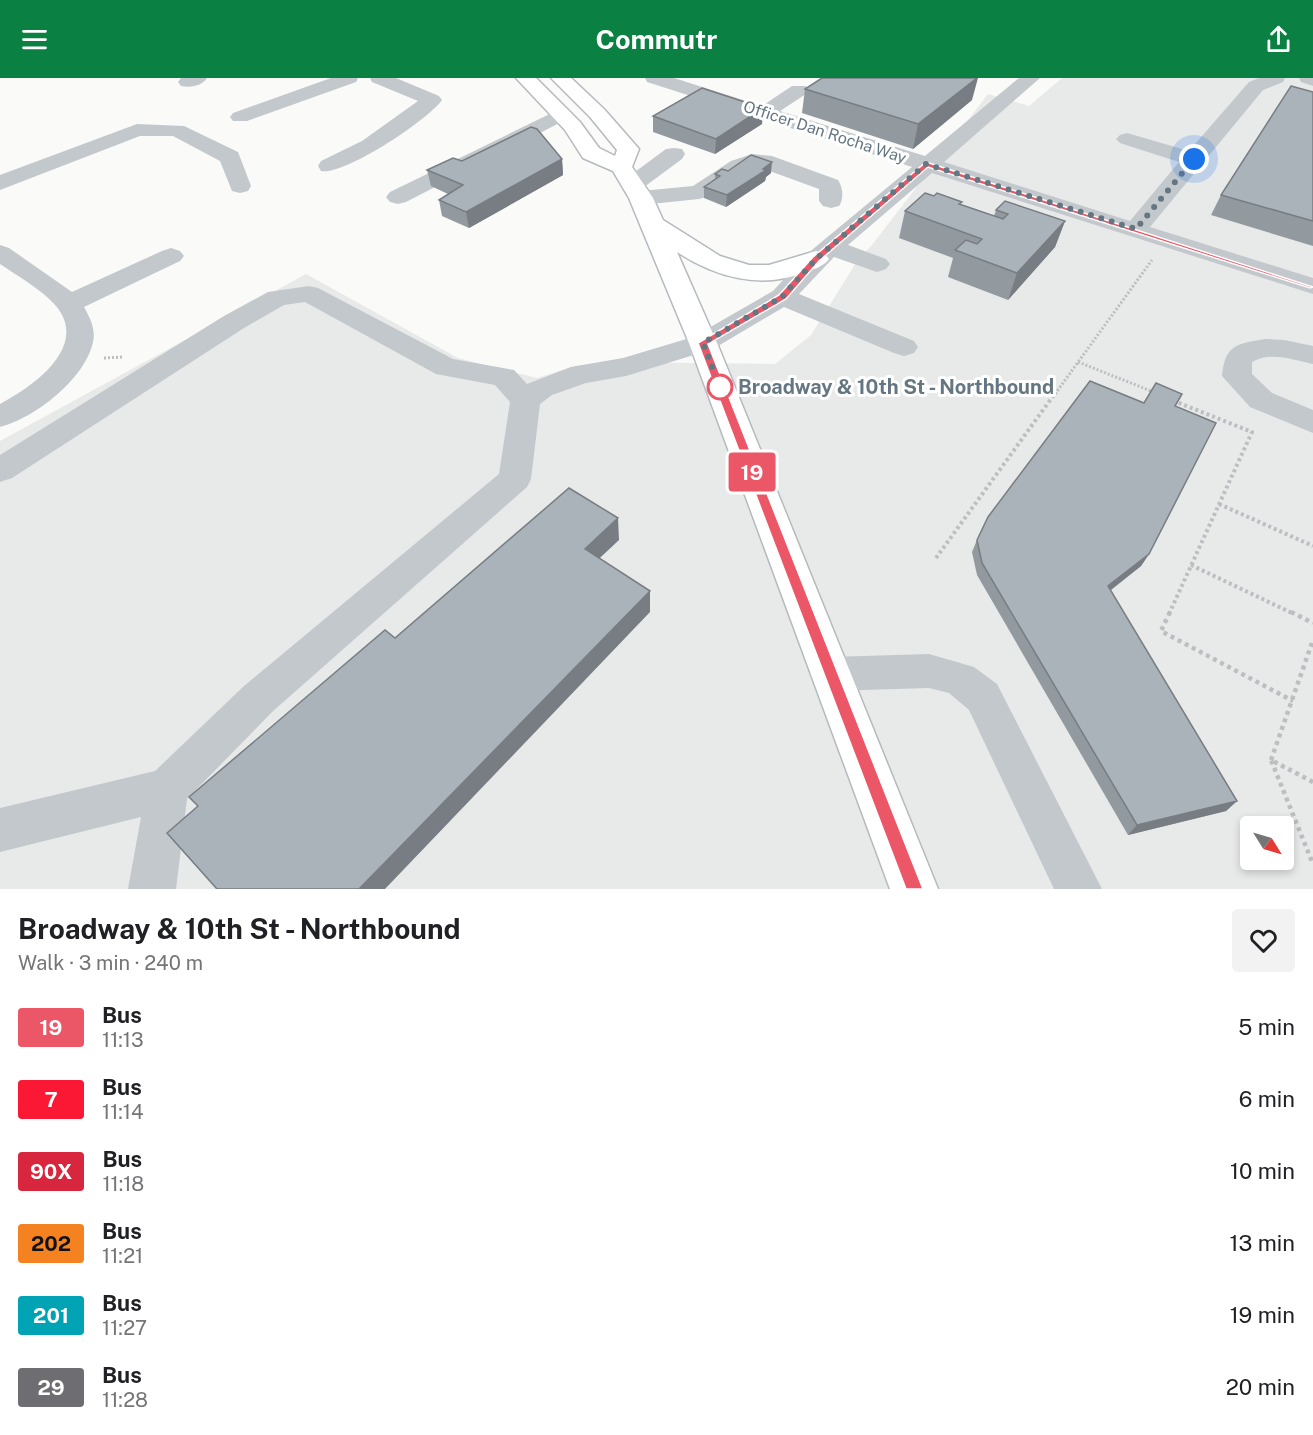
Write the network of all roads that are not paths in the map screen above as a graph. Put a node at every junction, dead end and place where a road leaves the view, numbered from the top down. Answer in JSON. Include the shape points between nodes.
{"nodes":[{"id":1,"x":349,"y":78,"type":"edge"},
{"id":2,"x":379,"y":78,"type":"edge"},
{"id":3,"x":525,"y":78,"type":"edge"},
{"id":4,"x":560,"y":78,"type":"edge"},
{"id":5,"x":654,"y":78,"type":"edge"},
{"id":6,"x":1031,"y":78,"type":"edge"},
{"id":7,"x":1276,"y":78,"type":"edge"},
{"id":8,"x":1308,"y":78,"type":"edge"},
{"id":9,"x":1313,"y":80,"type":"edge"},
{"id":10,"x":433,"y":82,"type":"dead end"},
{"id":11,"x":799,"y":90,"type":"dead end"},
{"id":12,"x":412,"y":92,"type":"junction"},
{"id":13,"x":977,"y":98,"type":"edge"},
{"id":14,"x":1000,"y":104,"type":"junction"},
{"id":15,"x":764,"y":113,"type":"junction"},
{"id":16,"x":562,"y":114,"type":"junction"},
{"id":17,"x":240,"y":117,"type":"dead end"},
{"id":18,"x":1127,"y":140,"type":"dead end"},
{"id":19,"x":674,"y":154,"type":"dead end"},
{"id":20,"x":1194,"y":159,"type":"junction"},
{"id":21,"x":926,"y":164,"type":"junction"},
{"id":22,"x":329,"y":166,"type":"dead end"},
{"id":23,"x":0,"y":183,"type":"edge"},
{"id":24,"x":631,"y":183,"type":"junction"},
{"id":25,"x":240,"y":186,"type":"dead end"},
{"id":26,"x":901,"y":186,"type":"junction"},
{"id":27,"x":929,"y":195,"type":"edge"},
{"id":28,"x":398,"y":197,"type":"dead end"},
{"id":29,"x":868,"y":214,"type":"junction"},
{"id":30,"x":653,"y":224,"type":"junction"},
{"id":31,"x":1136,"y":229,"type":"junction"},
{"id":32,"x":0,"y":253,"type":"edge"},
{"id":33,"x":823,"y":253,"type":"junction"},
{"id":34,"x":171,"y":256,"type":"dead end"},
{"id":35,"x":877,"y":264,"type":"dead end"},
{"id":36,"x":1313,"y":286,"type":"edge"},
{"id":37,"x":782,"y":297,"type":"junction"},
{"id":38,"x":68,"y":304,"type":"junction"},
{"id":39,"x":703,"y":343,"type":"junction"},
{"id":40,"x":904,"y":347,"type":"dead end"},
{"id":41,"x":1313,"y":356,"type":"edge"},
{"id":42,"x":525,"y":400,"type":"junction"},
{"id":43,"x":9,"y":412,"type":"edge"},
{"id":44,"x":1313,"y":422,"type":"edge"},
{"id":45,"x":0,"y":470,"type":"edge"},
{"id":46,"x":830,"y":674,"type":"junction"},
{"id":47,"x":167,"y":789,"type":"junction"},
{"id":48,"x":0,"y":830,"type":"edge"},
{"id":49,"x":152,"y":889,"type":"edge"},
{"id":50,"x":914,"y":889,"type":"edge"},
{"id":51,"x":1078,"y":889,"type":"edge"}],
"edges":[{"from":1,"to":17,"type":"street"},
{"from":2,"to":12,"type":"street"},
{"from":3,"to":16,"type":"main road"},
{"from":4,"to":24,"type":"main road","via":[[628,149]]},
{"from":5,"to":15,"type":"street","name":"Officer Dan Rocha Way"},
{"from":6,"to":14,"type":"street"},
{"from":7,"to":20,"type":"street","via":[[1256,86]]},
{"from":8,"to":9,"type":"street"},
{"from":10,"to":12,"type":"street"},
{"from":11,"to":15,"type":"street"},
{"from":12,"to":22,"type":"street","via":[[432,100],[370,146]]},
{"from":13,"to":14,"type":"street"},
{"from":14,"to":21,"type":"street"},
{"from":15,"to":21,"type":"street","name":"Officer Dan Rocha Way","via":[[790,128]]},
{"from":16,"to":24,"type":"main road","via":[[591,153]]},
{"from":16,"to":28,"type":"street"},
{"from":18,"to":20,"type":"street"},
{"from":19,"to":24,"type":"street"},
{"from":20,"to":31,"type":"street"},
{"from":21,"to":26,"type":"street"},
{"from":21,"to":31,"type":"street","name":"Officer Dan Rocha Way","via":[[1037,207]]},
{"from":23,"to":25,"type":"street","via":[[130,126],[177,130],[230,157]]},
{"from":24,"to":29,"type":"street","via":[[699,192],[739,166],[764,161],[830,185],[827,201]]},
{"from":24,"to":30,"type":"main road"},
{"from":26,"to":27,"type":"street"},
{"from":26,"to":29,"type":"street"},
{"from":29,"to":33,"type":"street"},
{"from":30,"to":33,"type":"main road","via":[[696,254],[728,269],[755,275],[793,270]]},
{"from":30,"to":39,"type":"main road"},
{"from":31,"to":36,"type":"street","name":"Officer Dan Rocha Way"},
{"from":32,"to":38,"type":"street"},
{"from":33,"to":35,"type":"street"},
{"from":33,"to":37,"type":"street"},
{"from":34,"to":38,"type":"street"},
{"from":37,"to":39,"type":"street"},
{"from":37,"to":40,"type":"street"},
{"from":38,"to":43,"type":"street","via":[[80,320],[80,340],[73,360],[54,381]]},
{"from":39,"to":42,"type":"street","via":[[626,367],[581,374],[541,388]]},
{"from":39,"to":46,"type":"main road"},
{"from":41,"to":44,"type":"street","via":[[1274,347],[1250,350],[1238,358],[1237,376],[1261,400]]},
{"from":42,"to":45,"type":"street","via":[[504,377],[446,367],[309,294],[277,298]]},
{"from":42,"to":47,"type":"street","via":[[515,479],[258,699]]},
{"from":46,"to":50,"type":"main road"},
{"from":46,"to":51,"type":"street","via":[[929,671],[960,680],[983,697]]},
{"from":47,"to":48,"type":"street"},
{"from":47,"to":49,"type":"street"}]}
